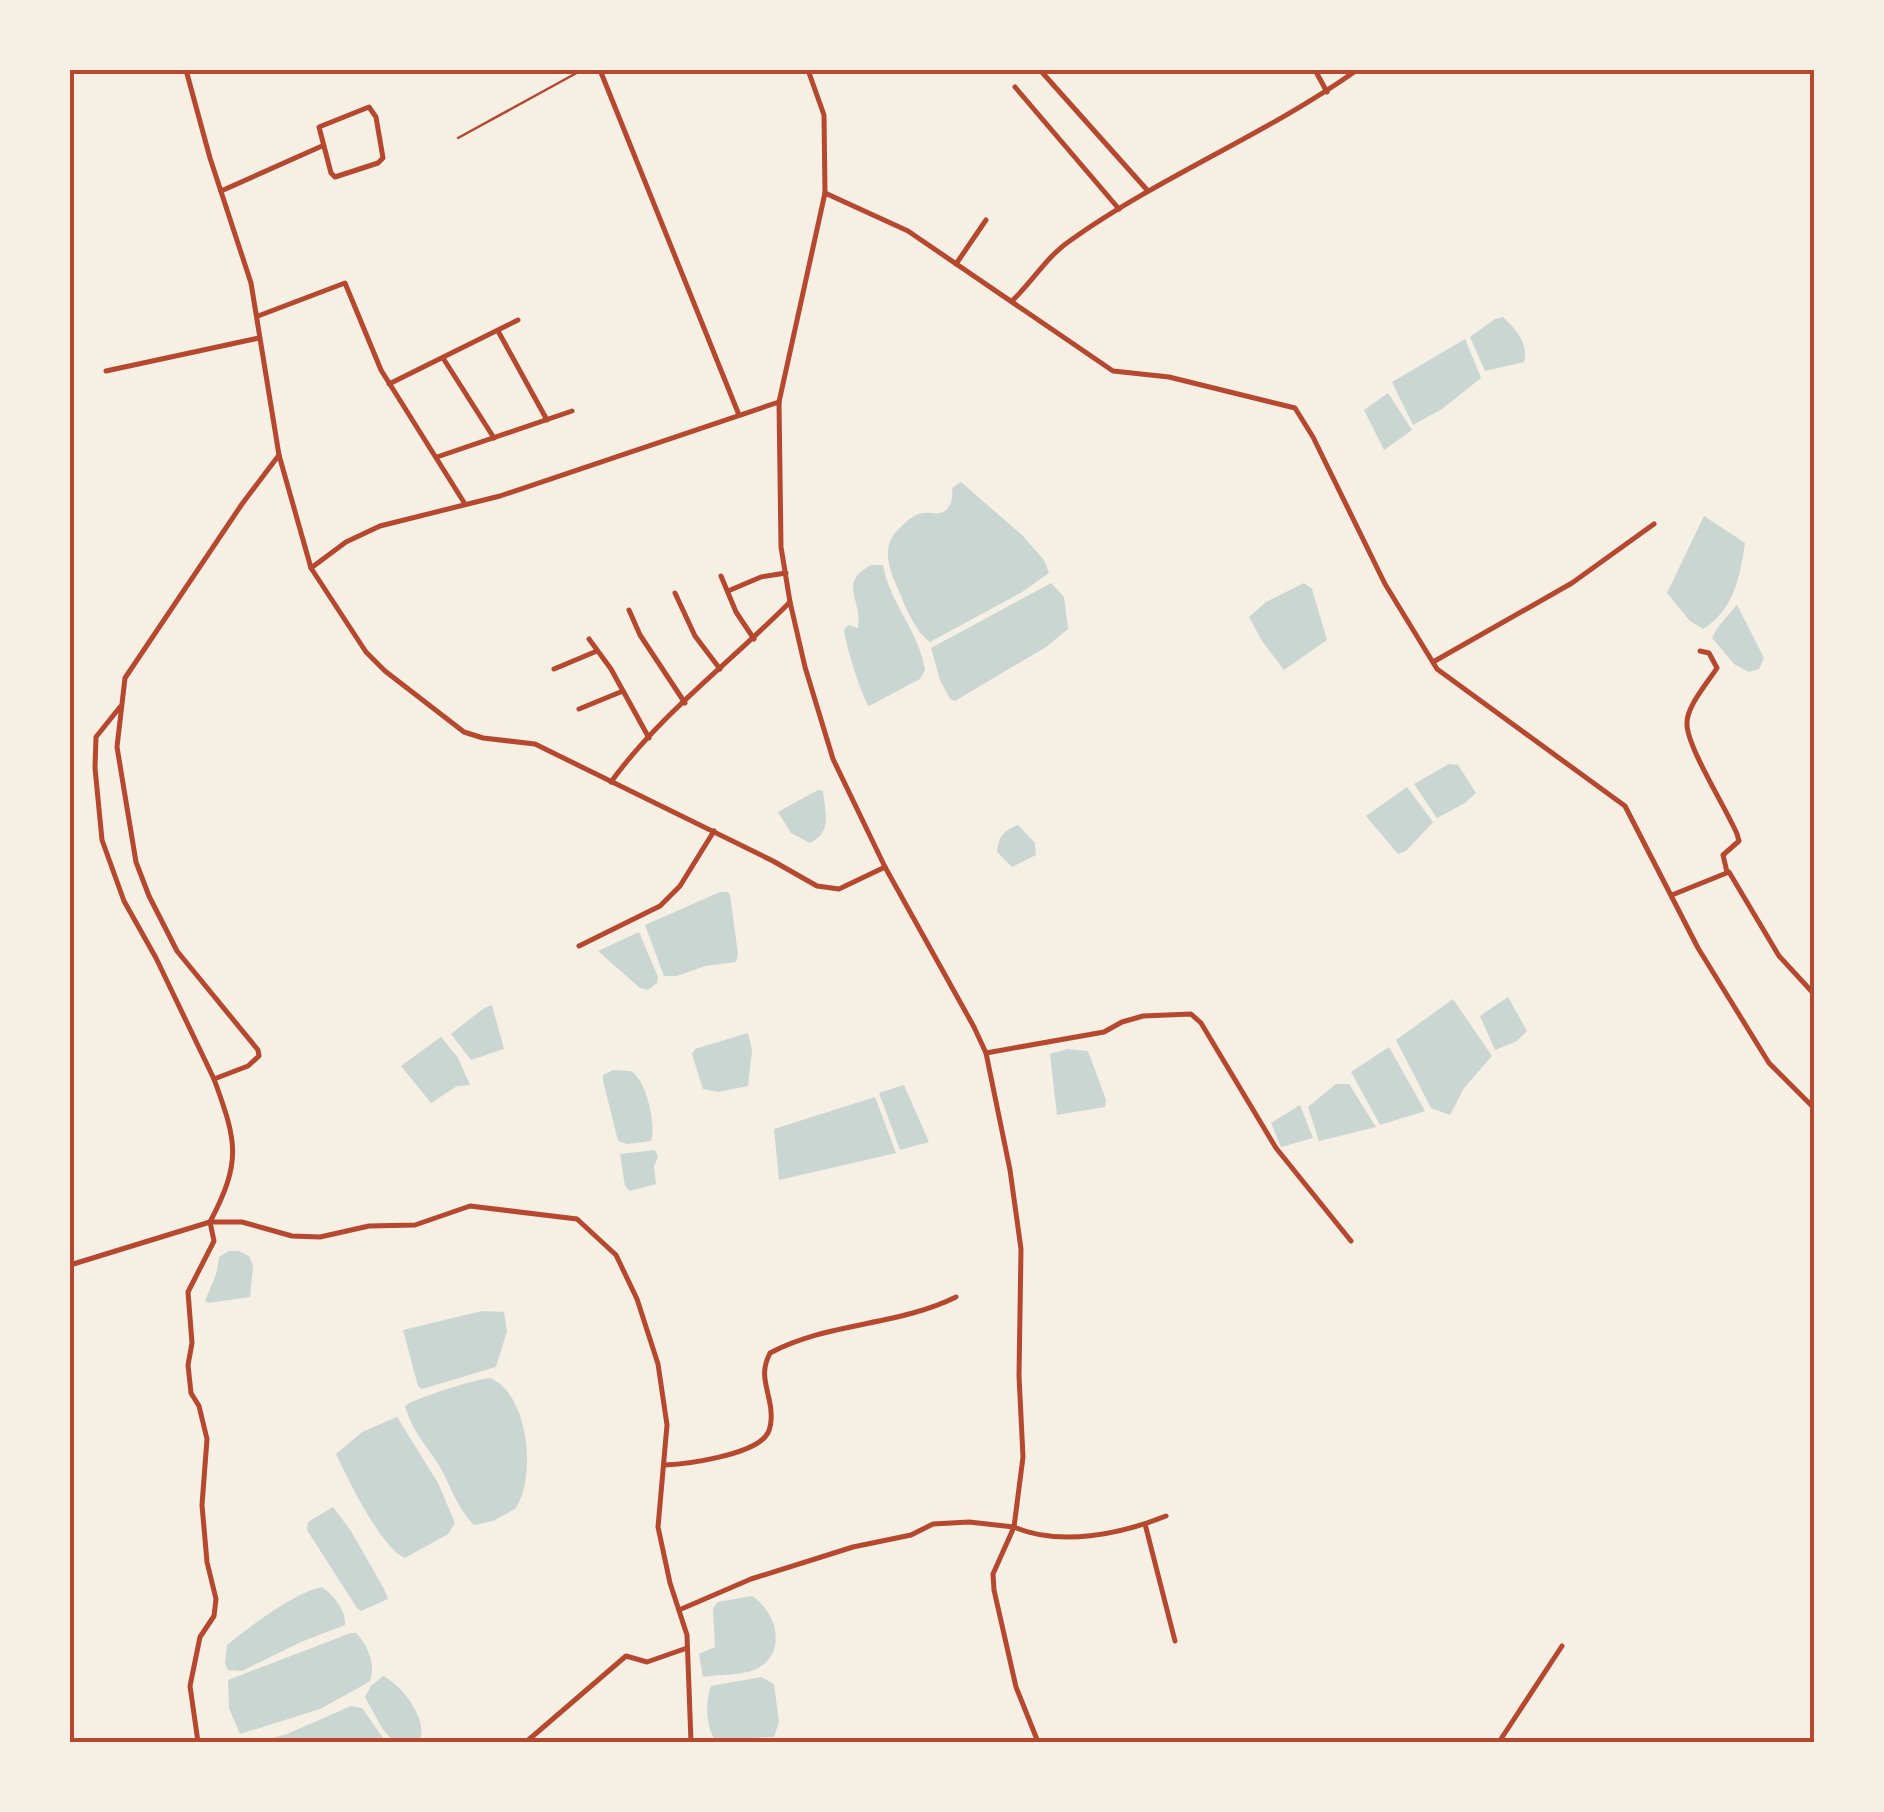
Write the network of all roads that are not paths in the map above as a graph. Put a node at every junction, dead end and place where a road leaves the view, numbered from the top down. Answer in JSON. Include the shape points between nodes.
{"nodes":[{"id":1,"x":186,"y":70,"type":"edge"},
{"id":2,"x":600,"y":70,"type":"edge"},
{"id":3,"x":808,"y":70,"type":"edge"},
{"id":4,"x":1040,"y":70,"type":"edge"},
{"id":5,"x":1314,"y":70,"type":"edge"},
{"id":6,"x":1357,"y":70,"type":"edge"},
{"id":7,"x":1015,"y":86,"type":"dead end"},
{"id":8,"x":1327,"y":92,"type":"junction"},
{"id":9,"x":322,"y":146,"type":"junction"},
{"id":10,"x":221,"y":191,"type":"junction"},
{"id":11,"x":1149,"y":192,"type":"junction"},
{"id":12,"x":825,"y":193,"type":"junction"},
{"id":13,"x":1119,"y":209,"type":"junction"},
{"id":14,"x":986,"y":220,"type":"dead end"},
{"id":15,"x":956,"y":264,"type":"junction"},
{"id":16,"x":1012,"y":300,"type":"junction"},
{"id":17,"x":258,"y":316,"type":"junction"},
{"id":18,"x":518,"y":320,"type":"dead end"},
{"id":19,"x":498,"y":331,"type":"junction"},
{"id":20,"x":260,"y":338,"type":"junction"},
{"id":21,"x":444,"y":358,"type":"junction"},
{"id":22,"x":106,"y":371,"type":"dead end"},
{"id":23,"x":389,"y":384,"type":"junction"},
{"id":24,"x":779,"y":402,"type":"junction"},
{"id":25,"x":572,"y":412,"type":"dead end"},
{"id":26,"x":740,"y":416,"type":"junction"},
{"id":27,"x":547,"y":420,"type":"junction"},
{"id":28,"x":494,"y":438,"type":"junction"},
{"id":29,"x":278,"y":454,"type":"junction"},
{"id":30,"x":438,"y":457,"type":"junction"},
{"id":31,"x":465,"y":505,"type":"junction"},
{"id":32,"x":1654,"y":524,"type":"dead end"},
{"id":33,"x":311,"y":568,"type":"junction"},
{"id":34,"x":786,"y":573,"type":"junction"},
{"id":35,"x":720,"y":576,"type":"dead end"},
{"id":36,"x":728,"y":591,"type":"junction"},
{"id":37,"x":675,"y":593,"type":"dead end"},
{"id":38,"x":790,"y":602,"type":"junction"},
{"id":39,"x":628,"y":610,"type":"dead end"},
{"id":40,"x":588,"y":639,"type":"dead end"},
{"id":41,"x":754,"y":639,"type":"junction"},
{"id":42,"x":597,"y":650,"type":"junction"},
{"id":43,"x":1700,"y":651,"type":"dead end"},
{"id":44,"x":1433,"y":662,"type":"junction"},
{"id":45,"x":554,"y":669,"type":"dead end"},
{"id":46,"x":720,"y":669,"type":"junction"},
{"id":47,"x":623,"y":691,"type":"junction"},
{"id":48,"x":684,"y":703,"type":"junction"},
{"id":49,"x":122,"y":706,"type":"junction"},
{"id":50,"x":580,"y":710,"type":"dead end"},
{"id":51,"x":650,"y":738,"type":"junction"},
{"id":52,"x":611,"y":782,"type":"junction"},
{"id":53,"x":714,"y":831,"type":"junction"},
{"id":54,"x":885,"y":868,"type":"junction"},
{"id":55,"x":1727,"y":872,"type":"junction"},
{"id":56,"x":1672,"y":895,"type":"junction"},
{"id":57,"x":579,"y":946,"type":"dead end"},
{"id":58,"x":1814,"y":994,"type":"edge"},
{"id":59,"x":986,"y":1054,"type":"junction"},
{"id":60,"x":214,"y":1079,"type":"junction"},
{"id":61,"x":1814,"y":1108,"type":"edge"},
{"id":62,"x":210,"y":1222,"type":"junction"},
{"id":63,"x":1351,"y":1241,"type":"dead end"},
{"id":64,"x":70,"y":1265,"type":"edge"},
{"id":65,"x":956,"y":1297,"type":"dead end"},
{"id":66,"x":665,"y":1465,"type":"junction"},
{"id":67,"x":1166,"y":1516,"type":"dead end"},
{"id":68,"x":1145,"y":1524,"type":"junction"},
{"id":69,"x":1014,"y":1527,"type":"junction"},
{"id":70,"x":678,"y":1610,"type":"junction"},
{"id":71,"x":1174,"y":1640,"type":"dead end"},
{"id":72,"x":1562,"y":1646,"type":"dead end"},
{"id":73,"x":687,"y":1648,"type":"junction"},
{"id":74,"x":198,"y":1742,"type":"edge"},
{"id":75,"x":526,"y":1742,"type":"edge"},
{"id":76,"x":691,"y":1742,"type":"edge"},
{"id":77,"x":1038,"y":1742,"type":"edge"},
{"id":78,"x":1499,"y":1742,"type":"edge"}],
"edges":[{"from":1,"to":10,"type":"street"},
{"from":2,"to":26,"type":"street"},
{"from":3,"to":12,"type":"street","via":[[824,115]]},
{"from":4,"to":11,"type":"street"},
{"from":5,"to":8,"type":"street"},
{"from":6,"to":8,"type":"street"},
{"from":7,"to":13,"type":"street"},
{"from":8,"to":11,"type":"street"},
{"from":9,"to":9,"type":"street","via":[[335,178],[378,163],[384,151],[374,110],[322,124]]},
{"from":9,"to":10,"type":"street"},
{"from":10,"to":17,"type":"street"},
{"from":11,"to":13,"type":"street"},
{"from":12,"to":15,"type":"street","via":[[908,231]]},
{"from":12,"to":24,"type":"street"},
{"from":13,"to":16,"type":"street","via":[[1048,258]]},
{"from":14,"to":15,"type":"street"},
{"from":15,"to":16,"type":"street"},
{"from":16,"to":44,"type":"street","via":[[1113,371],[1169,377],[1295,408],[1384,584]]},
{"from":17,"to":20,"type":"street"},
{"from":17,"to":23,"type":"street","via":[[344,283]]},
{"from":18,"to":19,"type":"street"},
{"from":19,"to":21,"type":"street"},
{"from":19,"to":27,"type":"street"},
{"from":20,"to":22,"type":"street"},
{"from":20,"to":29,"type":"street"},
{"from":21,"to":23,"type":"street"},
{"from":21,"to":28,"type":"street"},
{"from":23,"to":30,"type":"street"},
{"from":24,"to":26,"type":"street"},
{"from":24,"to":34,"type":"street"},
{"from":25,"to":27,"type":"street"},
{"from":26,"to":31,"type":"street"},
{"from":27,"to":28,"type":"street"},
{"from":28,"to":30,"type":"street"},
{"from":29,"to":33,"type":"street"},
{"from":29,"to":49,"type":"street","via":[[125,678]]},
{"from":30,"to":31,"type":"street"},
{"from":31,"to":33,"type":"street","via":[[380,526]]},
{"from":32,"to":44,"type":"street","via":[[1572,583]]},
{"from":33,"to":52,"type":"street","via":[[366,652],[464,732],[535,744]]},
{"from":34,"to":36,"type":"street"},
{"from":34,"to":38,"type":"street"},
{"from":35,"to":36,"type":"street"},
{"from":36,"to":41,"type":"street"},
{"from":37,"to":46,"type":"street"},
{"from":38,"to":41,"type":"street"},
{"from":38,"to":54,"type":"street","via":[[826,743]]},
{"from":39,"to":48,"type":"street"},
{"from":40,"to":42,"type":"street"},
{"from":41,"to":46,"type":"street"},
{"from":42,"to":45,"type":"street"},
{"from":42,"to":47,"type":"street"},
{"from":43,"to":55,"type":"street","via":[[1709,653],[1716,668],[1686,723],[1739,841],[1723,855]]},
{"from":44,"to":56,"type":"street","via":[[1625,806]]},
{"from":46,"to":48,"type":"street"},
{"from":47,"to":50,"type":"street"},
{"from":47,"to":51,"type":"street"},
{"from":48,"to":51,"type":"street"},
{"from":49,"to":60,"type":"street","via":[[96,737],[102,840],[124,901]]},
{"from":49,"to":60,"type":"street","via":[[117,748],[136,862],[149,896],[177,951],[258,1050],[255,1061]]},
{"from":51,"to":52,"type":"street"},
{"from":52,"to":53,"type":"street"},
{"from":53,"to":54,"type":"street","via":[[827,889]]},
{"from":53,"to":57,"type":"street","via":[[660,906]]},
{"from":54,"to":59,"type":"street"},
{"from":55,"to":56,"type":"street"},
{"from":55,"to":58,"type":"street","via":[[1779,956]]},
{"from":56,"to":61,"type":"street","via":[[1769,1063]]},
{"from":59,"to":63,"type":"street","via":[[1104,1032],[1144,1016],[1191,1014],[1276,1148]]},
{"from":59,"to":69,"type":"street","via":[[1021,1249],[1023,1457]]},
{"from":60,"to":62,"type":"street","via":[[232,1132],[234,1162]]},
{"from":62,"to":64,"type":"street"},
{"from":62,"to":66,"type":"street","via":[[320,1237],[415,1225],[470,1206],[577,1218],[616,1256],[637,1299],[658,1364]]},
{"from":62,"to":74,"type":"street","via":[[214,1242],[188,1292],[188,1366],[207,1439],[202,1505],[216,1599],[190,1686]]},
{"from":65,"to":66,"type":"street","via":[[770,1353],[763,1367],[770,1399],[766,1436],[753,1447]]},
{"from":66,"to":70,"type":"street","via":[[658,1527]]},
{"from":67,"to":68,"type":"street"},
{"from":68,"to":69,"type":"street","via":[[1038,1536]]},
{"from":68,"to":71,"type":"street"},
{"from":69,"to":70,"type":"street","via":[[933,1524],[751,1579]]},
{"from":69,"to":77,"type":"street","via":[[993,1574],[994,1590],[1016,1687]]},
{"from":70,"to":73,"type":"street"},
{"from":72,"to":78,"type":"street"},
{"from":73,"to":75,"type":"street","via":[[647,1662],[626,1656]]},
{"from":73,"to":76,"type":"street"}]}
